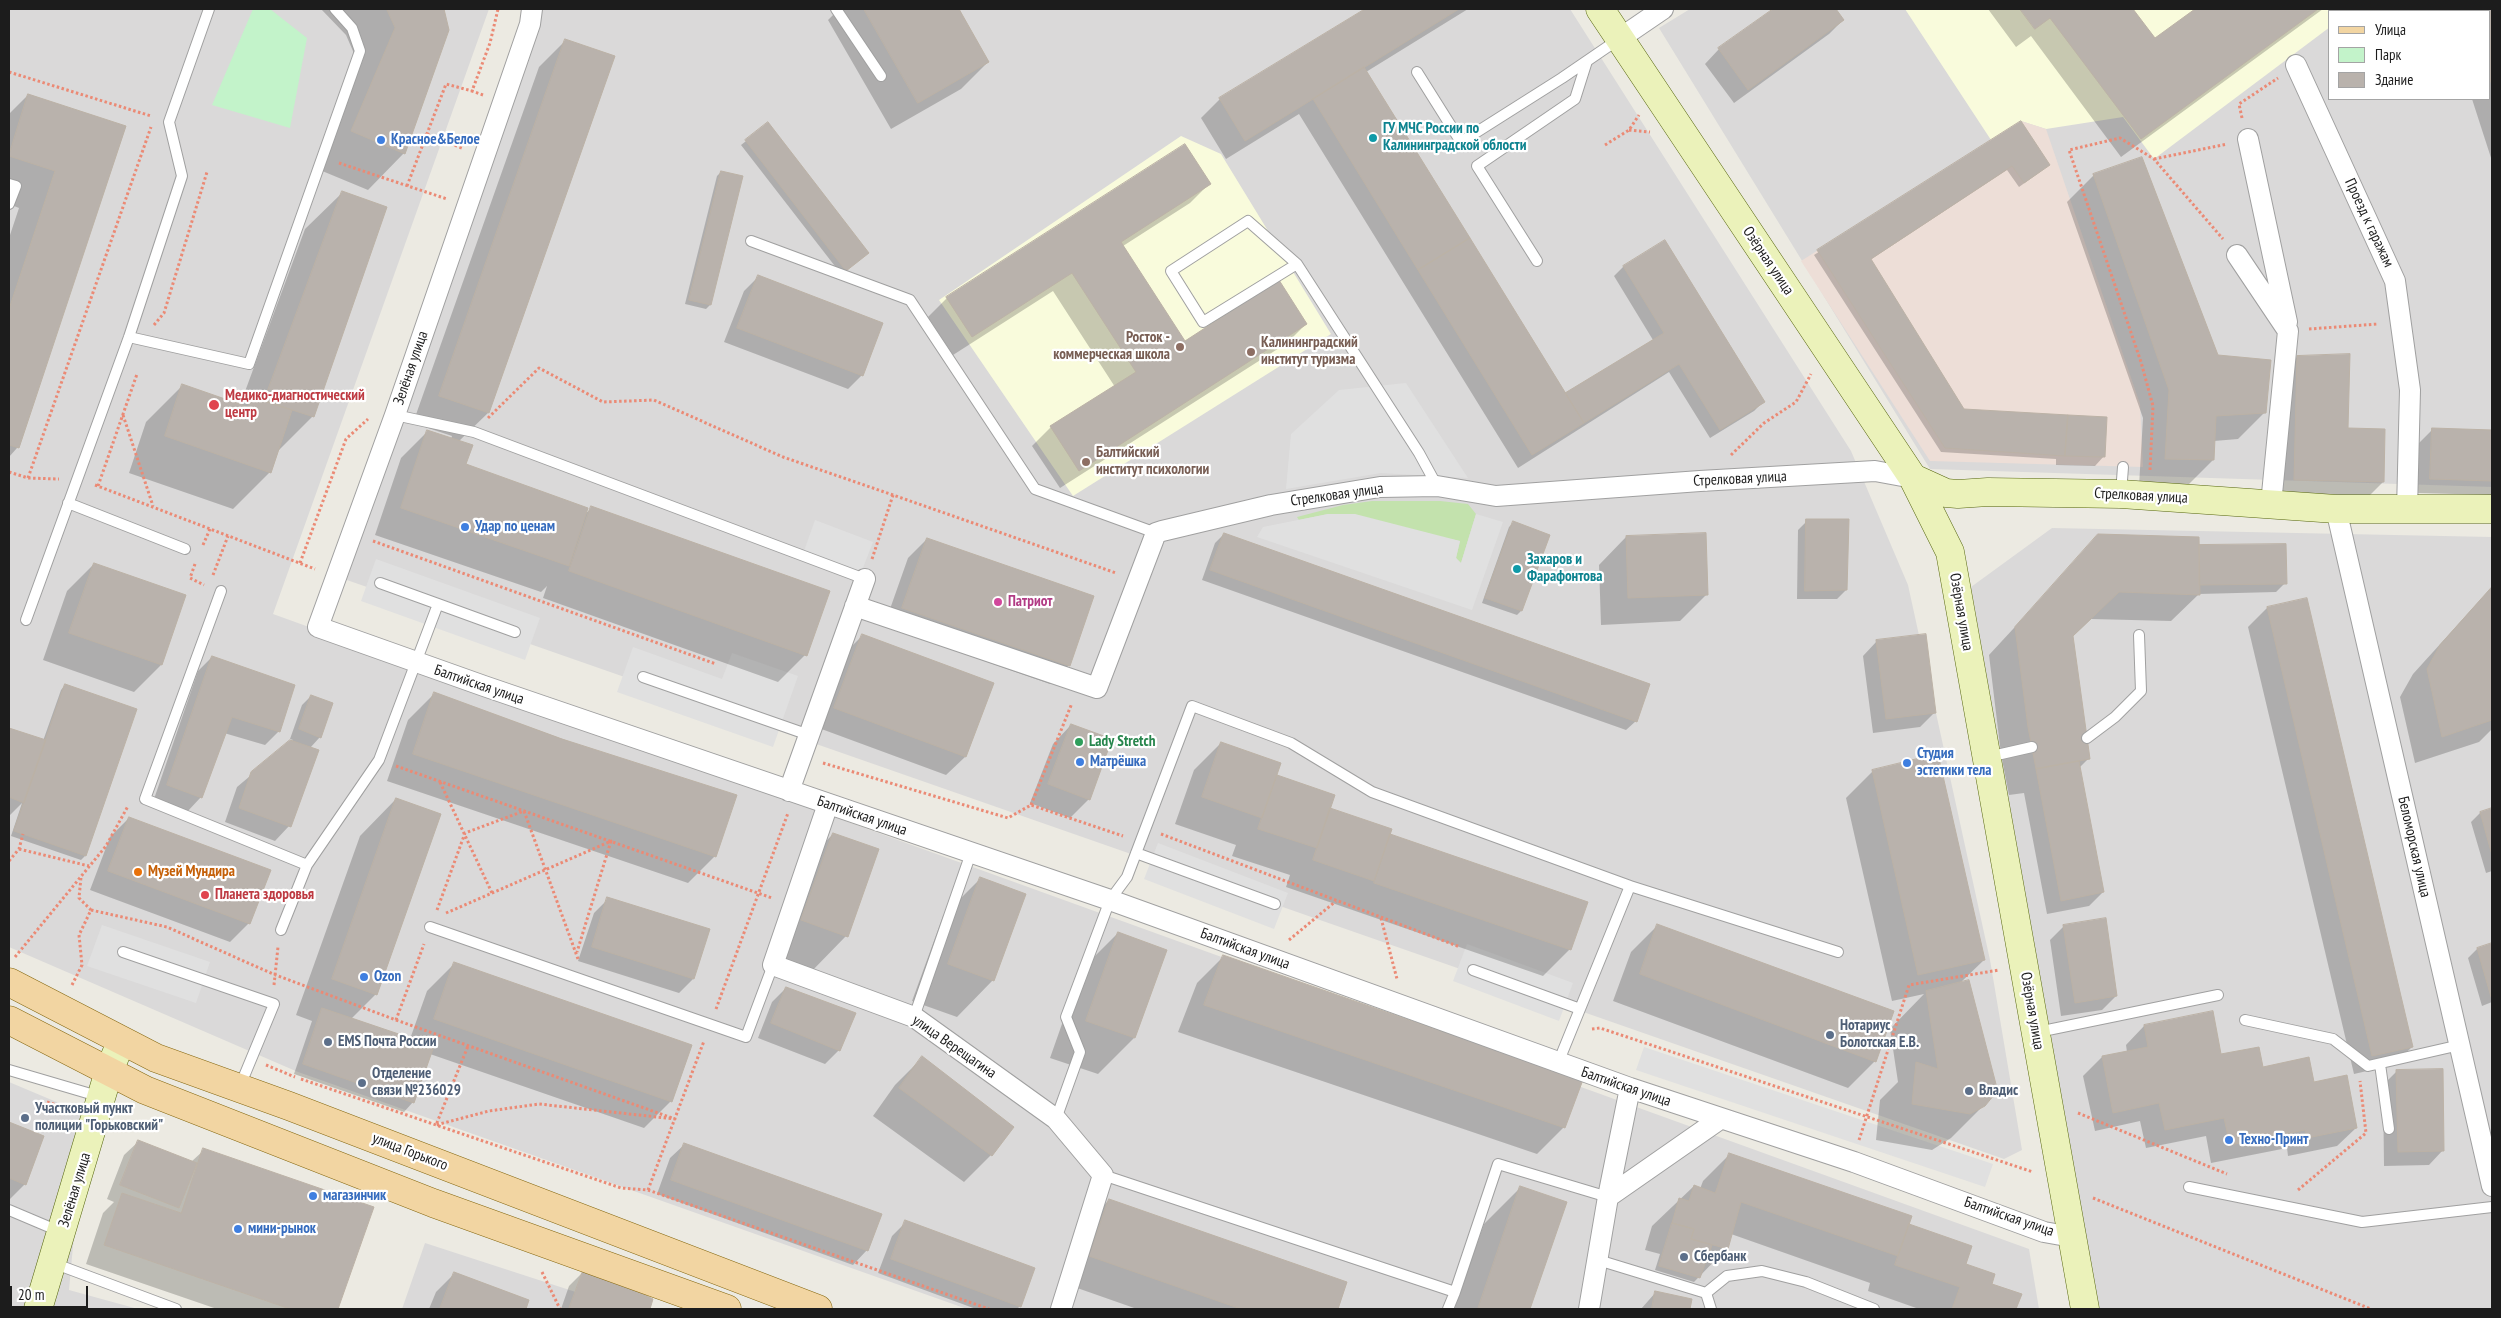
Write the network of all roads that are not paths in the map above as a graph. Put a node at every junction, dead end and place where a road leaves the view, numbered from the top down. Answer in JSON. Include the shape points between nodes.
{"nodes":[{"id":1,"x":208,"y":9,"type":"edge"},
{"id":2,"x":335,"y":9,"type":"edge"},
{"id":3,"x":836,"y":9,"type":"edge"},
{"id":4,"x":1600,"y":9,"type":"edge"},
{"id":5,"x":1663,"y":9,"type":"edge"},
{"id":6,"x":531,"y":16,"type":"edge"},
{"id":7,"x":1619,"y":39,"type":"junction"},
{"id":8,"x":1587,"y":61,"type":"junction"},
{"id":9,"x":2296,"y":65,"type":"road end"},
{"id":10,"x":1417,"y":72,"type":"dead end"},
{"id":11,"x":881,"y":76,"type":"dead end"},
{"id":12,"x":2248,"y":139,"type":"road end"},
{"id":13,"x":9,"y":184,"type":"edge"},
{"id":14,"x":9,"y":204,"type":"edge"},
{"id":15,"x":751,"y":241,"type":"dead end"},
{"id":16,"x":2237,"y":255,"type":"road end"},
{"id":17,"x":1537,"y":261,"type":"dead end"},
{"id":18,"x":1297,"y":264,"type":"junction"},
{"id":19,"x":2288,"y":331,"type":"junction"},
{"id":20,"x":129,"y":337,"type":"junction"},
{"id":21,"x":395,"y":414,"type":"junction"},
{"id":22,"x":2123,"y":467,"type":"dead end"},
{"id":23,"x":1913,"y":478,"type":"junction"},
{"id":24,"x":1437,"y":486,"type":"junction"},
{"id":25,"x":2121,"y":494,"type":"junction"},
{"id":26,"x":68,"y":503,"type":"junction"},
{"id":27,"x":2271,"y":504,"type":"junction"},
{"id":28,"x":2336,"y":508,"type":"junction"},
{"id":29,"x":2407,"y":510,"type":"junction"},
{"id":30,"x":2492,"y":510,"type":"edge"},
{"id":31,"x":1156,"y":533,"type":"junction"},
{"id":32,"x":185,"y":549,"type":"dead end"},
{"id":33,"x":866,"y":578,"type":"joint"},
{"id":34,"x":380,"y":583,"type":"dead end"},
{"id":35,"x":221,"y":591,"type":"road end"},
{"id":36,"x":438,"y":604,"type":"junction"},
{"id":37,"x":855,"y":606,"type":"junction"},
{"id":38,"x":26,"y":620,"type":"dead end"},
{"id":39,"x":515,"y":632,"type":"dead end"},
{"id":40,"x":2139,"y":635,"type":"dead end"},
{"id":41,"x":416,"y":663,"type":"junction"},
{"id":42,"x":643,"y":677,"type":"dead end"},
{"id":43,"x":809,"y":735,"type":"junction"},
{"id":44,"x":2087,"y":738,"type":"dead end"},
{"id":45,"x":2032,"y":748,"type":"dead end"},
{"id":46,"x":1987,"y":757,"type":"junction"},
{"id":47,"x":792,"y":792,"type":"junction"},
{"id":48,"x":828,"y":804,"type":"junction"},
{"id":49,"x":971,"y":853,"type":"junction"},
{"id":50,"x":1136,"y":853,"type":"junction"},
{"id":51,"x":306,"y":864,"type":"junction"},
{"id":52,"x":1630,"y":886,"type":"junction"},
{"id":53,"x":1110,"y":900,"type":"junction"},
{"id":54,"x":1274,"y":904,"type":"dead end"},
{"id":55,"x":430,"y":927,"type":"dead end"},
{"id":56,"x":281,"y":930,"type":"road end"},
{"id":57,"x":123,"y":952,"type":"dead end"},
{"id":58,"x":1838,"y":952,"type":"dead end"},
{"id":59,"x":774,"y":965,"type":"junction"},
{"id":60,"x":1473,"y":970,"type":"dead end"},
{"id":61,"x":9,"y":973,"type":"edge"},
{"id":62,"x":2218,"y":995,"type":"dead end"},
{"id":63,"x":1580,"y":1009,"type":"junction"},
{"id":64,"x":914,"y":1017,"type":"junction"},
{"id":65,"x":9,"y":1020,"type":"edge"},
{"id":66,"x":2245,"y":1020,"type":"dead end"},
{"id":67,"x":2036,"y":1032,"type":"junction"},
{"id":68,"x":121,"y":1042,"type":"junction"},
{"id":69,"x":2460,"y":1045,"type":"junction"},
{"id":70,"x":1558,"y":1063,"type":"junction"},
{"id":71,"x":2380,"y":1064,"type":"junction"},
{"id":72,"x":9,"y":1070,"type":"edge"},
{"id":73,"x":109,"y":1071,"type":"junction"},
{"id":74,"x":1630,"y":1088,"type":"junction"},
{"id":75,"x":239,"y":1089,"type":"junction"},
{"id":76,"x":102,"y":1097,"type":"junction"},
{"id":77,"x":1056,"y":1119,"type":"junction"},
{"id":78,"x":1720,"y":1119,"type":"junction"},
{"id":79,"x":2389,"y":1129,"type":"dead end"},
{"id":80,"x":1103,"y":1175,"type":"junction"},
{"id":81,"x":2492,"y":1186,"type":"edge"},
{"id":82,"x":2189,"y":1187,"type":"dead end"},
{"id":83,"x":1608,"y":1197,"type":"junction"},
{"id":84,"x":2492,"y":1207,"type":"edge"},
{"id":85,"x":9,"y":1210,"type":"edge"},
{"id":86,"x":62,"y":1233,"type":"junction"},
{"id":87,"x":2072,"y":1237,"type":"junction"},
{"id":88,"x":1598,"y":1260,"type":"junction"},
{"id":89,"x":52,"y":1263,"type":"junction"},
{"id":90,"x":1455,"y":1292,"type":"junction"},
{"id":91,"x":1706,"y":1293,"type":"junction"},
{"id":92,"x":38,"y":1309,"type":"edge"},
{"id":93,"x":176,"y":1309,"type":"edge"},
{"id":94,"x":727,"y":1309,"type":"edge"},
{"id":95,"x":818,"y":1309,"type":"edge"},
{"id":96,"x":1060,"y":1309,"type":"edge"},
{"id":97,"x":1448,"y":1309,"type":"edge"},
{"id":98,"x":1589,"y":1309,"type":"edge"},
{"id":99,"x":1711,"y":1309,"type":"edge"},
{"id":100,"x":1874,"y":1309,"type":"edge"},
{"id":101,"x":2085,"y":1309,"type":"edge"}],
"edges":[{"from":1,"to":20,"type":"lane","via":[[169,122],[182,176]]},
{"from":2,"to":20,"type":"lane","via":[[352,28],[360,51],[249,364]]},
{"from":3,"to":11,"type":"lane"},
{"from":4,"to":7,"type":"street","name":"Озёрная улица"},
{"from":5,"to":7,"type":"street"},
{"from":6,"to":21,"type":"street","name":"Зелёная улица"},
{"from":7,"to":8,"type":"lane"},
{"from":7,"to":23,"type":"street","name":"Озёрная улица"},
{"from":8,"to":10,"type":"lane","via":[[1461,142]]},
{"from":8,"to":17,"type":"lane","via":[[1575,99],[1477,166]]},
{"from":9,"to":29,"type":"street","name":"Проезд к гаражам","via":[[2395,281],[2410,390]]},
{"from":12,"to":19,"type":"street"},
{"from":13,"to":14,"type":"lane","via":[[16,186]]},
{"from":15,"to":31,"type":"lane","via":[[910,300],[1035,488]]},
{"from":16,"to":19,"type":"street"},
{"from":18,"to":18,"type":"lane","via":[[1248,222],[1171,271],[1203,322]]},
{"from":18,"to":24,"type":"lane"},
{"from":19,"to":27,"type":"street"},
{"from":20,"to":26,"type":"lane"},
{"from":21,"to":33,"type":"lane","via":[[474,432]]},
{"from":21,"to":41,"type":"street","name":"Зелёная улица","via":[[318,627]]},
{"from":22,"to":25,"type":"lane"},
{"from":23,"to":24,"type":"street","name":"Стрелковая улица","via":[[1874,471],[1496,496]]},
{"from":23,"to":25,"type":"street","name":"Стрелковая улица","via":[[1946,493],[1958,494]]},
{"from":23,"to":46,"type":"street","name":"Озёрная улица","via":[[1950,552]]},
{"from":24,"to":31,"type":"street","name":"Стрелковая улица","via":[[1380,487],[1271,504]]},
{"from":25,"to":27,"type":"street","name":"Стрелковая улица"},
{"from":26,"to":32,"type":"lane"},
{"from":26,"to":38,"type":"lane"},
{"from":27,"to":28,"type":"street","name":"Стрелковая улица"},
{"from":28,"to":29,"type":"street","name":"Стрелковая улица"},
{"from":28,"to":69,"type":"street","name":"Беломорская улица"},
{"from":29,"to":30,"type":"street","name":"Стрелковая улица"},
{"from":31,"to":37,"type":"street","via":[[1138,581],[1089,686]]},
{"from":33,"to":37,"type":"street"},
{"from":34,"to":36,"type":"lane"},
{"from":35,"to":51,"type":"lane","via":[[145,799]]},
{"from":36,"to":39,"type":"lane"},
{"from":36,"to":41,"type":"lane"},
{"from":37,"to":43,"type":"street"},
{"from":40,"to":44,"type":"lane","via":[[2141,691]]},
{"from":41,"to":47,"type":"street","name":"Балтийская улица"},
{"from":41,"to":51,"type":"lane","via":[[379,760]]},
{"from":42,"to":43,"type":"lane"},
{"from":43,"to":47,"type":"street"},
{"from":45,"to":46,"type":"lane"},
{"from":46,"to":67,"type":"street","name":"Озёрная улица"},
{"from":47,"to":48,"type":"street","name":"Балтийская улица"},
{"from":48,"to":49,"type":"street","name":"Балтийская улица"},
{"from":48,"to":59,"type":"street"},
{"from":49,"to":53,"type":"street","name":"Балтийская улица"},
{"from":49,"to":64,"type":"lane"},
{"from":50,"to":52,"type":"lane","via":[[1192,706],[1291,743],[1372,792]]},
{"from":50,"to":53,"type":"lane","via":[[1127,877]]},
{"from":50,"to":54,"type":"lane"},
{"from":51,"to":56,"type":"lane"},
{"from":52,"to":58,"type":"lane"},
{"from":52,"to":63,"type":"lane"},
{"from":53,"to":70,"type":"street","name":"Балтийская улица"},
{"from":53,"to":77,"type":"lane","via":[[1066,1017],[1080,1052]]},
{"from":55,"to":59,"type":"lane","via":[[746,1037]]},
{"from":57,"to":75,"type":"lane","via":[[274,1004]]},
{"from":59,"to":64,"type":"street","name":"улица Верещагина"},
{"from":60,"to":63,"type":"lane"},
{"from":61,"to":68,"type":"main road","name":"улица Горького"},
{"from":62,"to":67,"type":"lane"},
{"from":63,"to":70,"type":"lane"},
{"from":64,"to":77,"type":"street","name":"улица Верещагина"},
{"from":65,"to":73,"type":"main road"},
{"from":66,"to":71,"type":"lane","via":[[2334,1039],[2368,1066]]},
{"from":67,"to":87,"type":"street","name":"Озёрная улица"},
{"from":68,"to":73,"type":"street","name":"Зелёная улица"},
{"from":68,"to":75,"type":"main road","name":"улица Горького"},
{"from":69,"to":71,"type":"lane"},
{"from":69,"to":81,"type":"street","name":"Беломорская улица"},
{"from":70,"to":74,"type":"street","name":"Балтийская улица"},
{"from":71,"to":79,"type":"lane"},
{"from":72,"to":76,"type":"lane"},
{"from":73,"to":76,"type":"street","name":"Зелёная улица"},
{"from":73,"to":94,"type":"main road","via":[[146,1090],[434,1203]]},
{"from":74,"to":78,"type":"street","name":"Балтийская улица"},
{"from":74,"to":83,"type":"street"},
{"from":75,"to":95,"type":"main road","name":"улица Горького"},
{"from":76,"to":86,"type":"street","name":"Зелёная улица"},
{"from":77,"to":80,"type":"street","name":"улица Верещагина"},
{"from":78,"to":83,"type":"street"},
{"from":78,"to":87,"type":"street","name":"Балтийская улица","via":[[1854,1162],[2044,1232]]},
{"from":80,"to":90,"type":"lane"},
{"from":80,"to":96,"type":"street"},
{"from":82,"to":84,"type":"lane","via":[[2362,1222]]},
{"from":83,"to":88,"type":"street"},
{"from":83,"to":90,"type":"lane","via":[[1498,1164]]},
{"from":85,"to":86,"type":"lane"},
{"from":86,"to":89,"type":"street","name":"Зелёная улица"},
{"from":87,"to":101,"type":"street","name":"Озёрная улица"},
{"from":88,"to":91,"type":"lane"},
{"from":88,"to":98,"type":"street"},
{"from":89,"to":92,"type":"street","name":"Зелёная улица"},
{"from":89,"to":93,"type":"lane"},
{"from":90,"to":97,"type":"lane"},
{"from":91,"to":99,"type":"lane"},
{"from":91,"to":100,"type":"lane","via":[[1727,1276],[1762,1271],[1806,1282]]}]}
